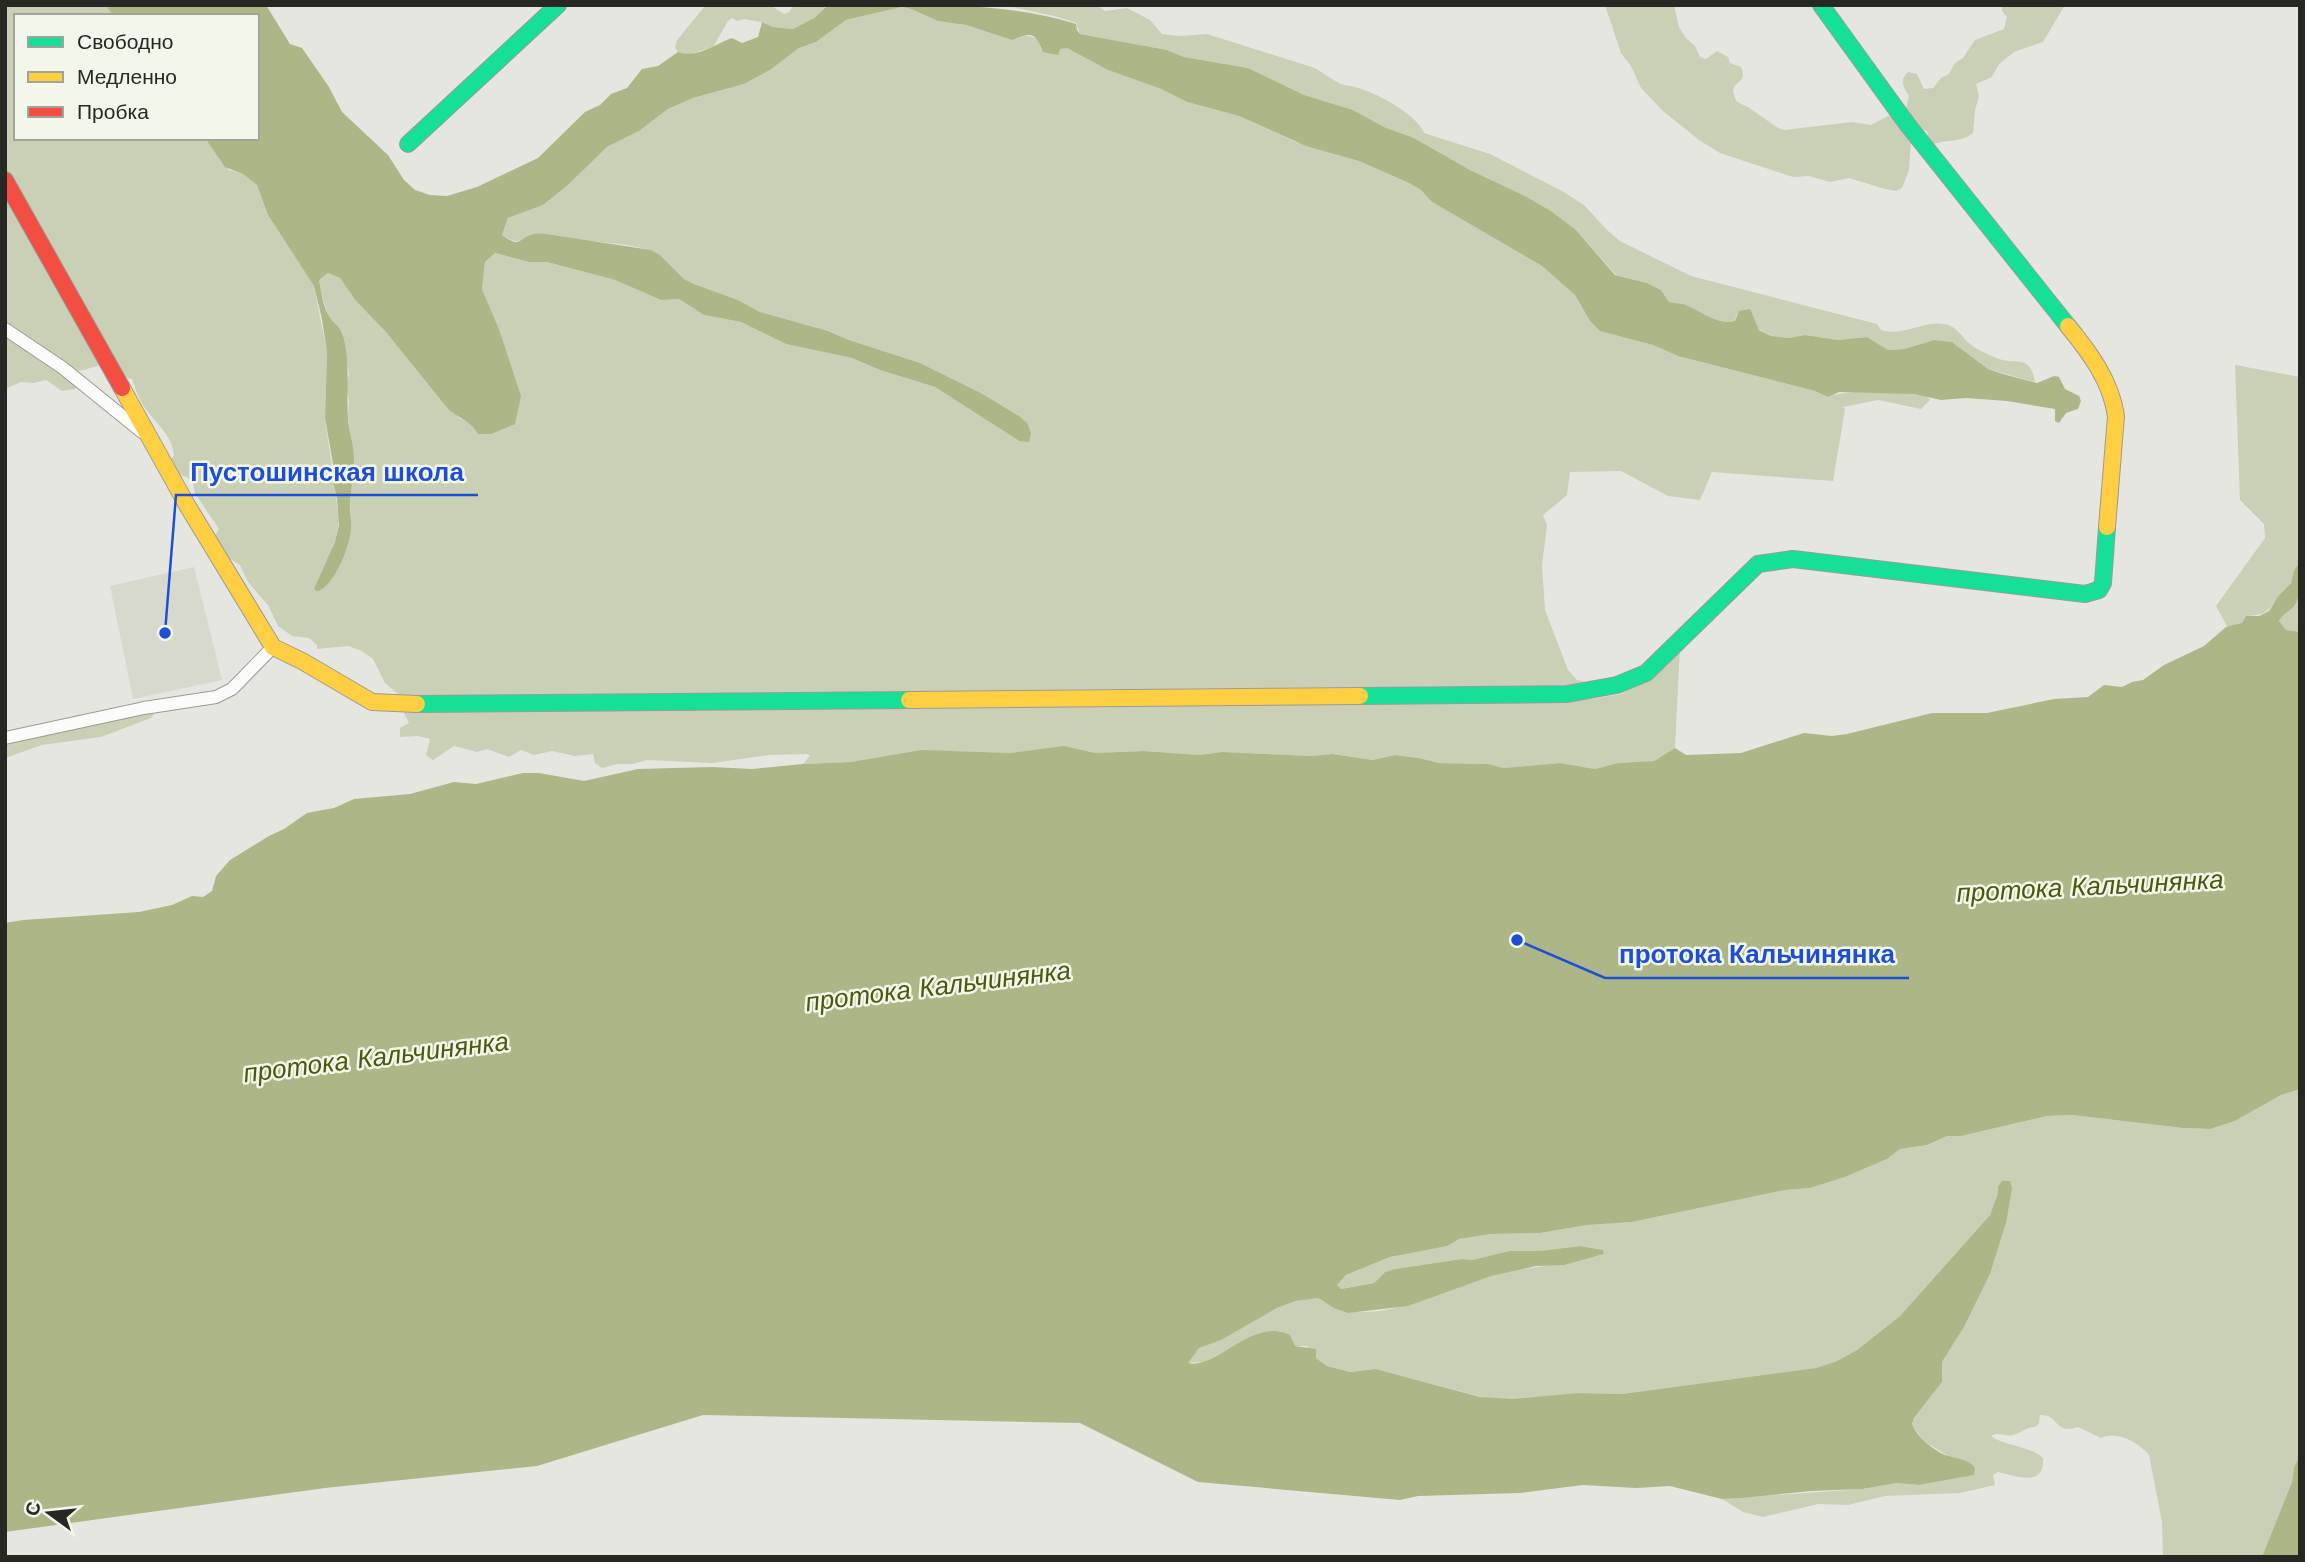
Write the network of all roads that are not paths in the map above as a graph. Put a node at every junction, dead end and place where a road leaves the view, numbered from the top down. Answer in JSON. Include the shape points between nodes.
{"nodes":[{"id":1,"x":558,"y":5,"type":"edge"},
{"id":2,"x":1821,"y":5,"type":"edge"},
{"id":3,"x":408,"y":144,"type":"dead end"},
{"id":4,"x":5,"y":180,"type":"edge"},
{"id":5,"x":5,"y":329,"type":"edge"},
{"id":6,"x":150,"y":439,"type":"junction"},
{"id":7,"x":273,"y":647,"type":"junction"},
{"id":8,"x":5,"y":738,"type":"edge"}],
"edges":[{"from":1,"to":3,"type":"street"},
{"from":2,"to":7,"type":"street","via":[[1907,124],[2104,375],[2116,416],[2104,576],[2099,590],[2085,594],[1793,559],[1758,564],[1646,673],[1616,687],[1567,694],[388,704],[361,697]]},
{"from":4,"to":6,"type":"street"},
{"from":5,"to":6,"type":"street","via":[[63,368]]},
{"from":6,"to":7,"type":"street"},
{"from":7,"to":8,"type":"street","via":[[232,689],[216,697]]}]}
